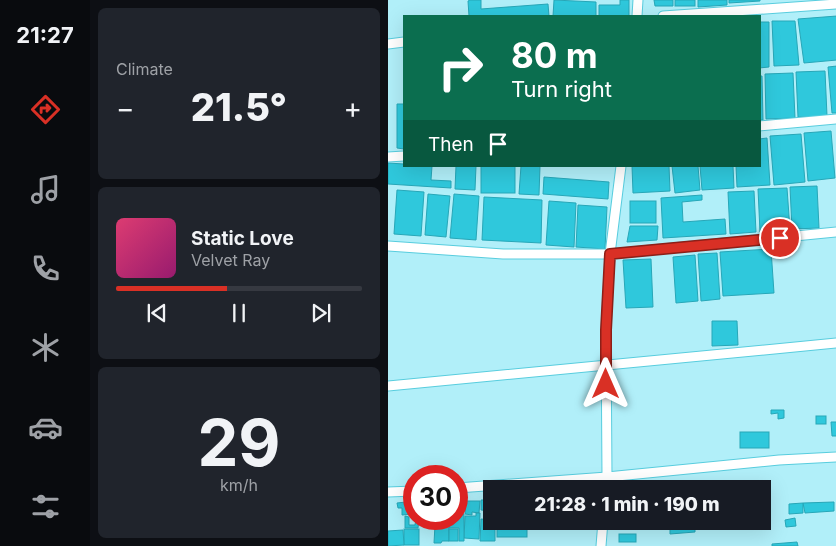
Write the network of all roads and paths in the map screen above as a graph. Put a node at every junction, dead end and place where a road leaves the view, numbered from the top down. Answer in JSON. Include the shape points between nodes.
{"nodes":[{"id":1,"x":638,"y":0,"type":"edge"},
{"id":2,"x":836,"y":4,"type":"edge"},
{"id":3,"x":637,"y":15,"type":"edge"},
{"id":4,"x":677,"y":15,"type":"edge"},
{"id":5,"x":403,"y":42,"type":"edge"},
{"id":6,"x":388,"y":44,"type":"edge"},
{"id":7,"x":836,"y":119,"type":"edge"},
{"id":8,"x":761,"y":126,"type":"edge"},
{"id":9,"x":403,"y":156,"type":"edge"},
{"id":10,"x":388,"y":157,"type":"edge"},
{"id":11,"x":621,"y":167,"type":"edge"},
{"id":12,"x":836,"y":232,"type":"edge"},
{"id":13,"x":388,"y":246,"type":"edge"},
{"id":14,"x":610,"y":254,"type":"junction"},
{"id":15,"x":836,"y":343,"type":"edge"},
{"id":16,"x":606,"y":365,"type":"junction"},
{"id":17,"x":388,"y":386,"type":"edge"},
{"id":18,"x":836,"y":457,"type":"edge"},
{"id":19,"x":607,"y":477,"type":"junction"},
{"id":20,"x":607,"y":480,"type":"edge"},
{"id":21,"x":468,"y":487,"type":"edge"},
{"id":22,"x":403,"y":491,"type":"edge"},
{"id":23,"x":388,"y":492,"type":"edge"},
{"id":24,"x":602,"y":530,"type":"edge"},
{"id":25,"x":601,"y":546,"type":"edge"}],
"edges":[{"from":1,"to":3,"type":"street"},
{"from":2,"to":4,"type":"street"},
{"from":5,"to":6,"type":"street"},
{"from":7,"to":8,"type":"street"},
{"from":9,"to":10,"type":"street"},
{"from":11,"to":14,"type":"street"},
{"from":12,"to":14,"type":"street"},
{"from":13,"to":14,"type":"street","via":[[503,254]]},
{"from":14,"to":16,"type":"street"},
{"from":15,"to":16,"type":"street"},
{"from":16,"to":17,"type":"street"},
{"from":16,"to":19,"type":"street"},
{"from":18,"to":19,"type":"street"},
{"from":19,"to":20,"type":"street"},
{"from":19,"to":21,"type":"street"},
{"from":22,"to":23,"type":"street"},
{"from":24,"to":25,"type":"street"}]}
